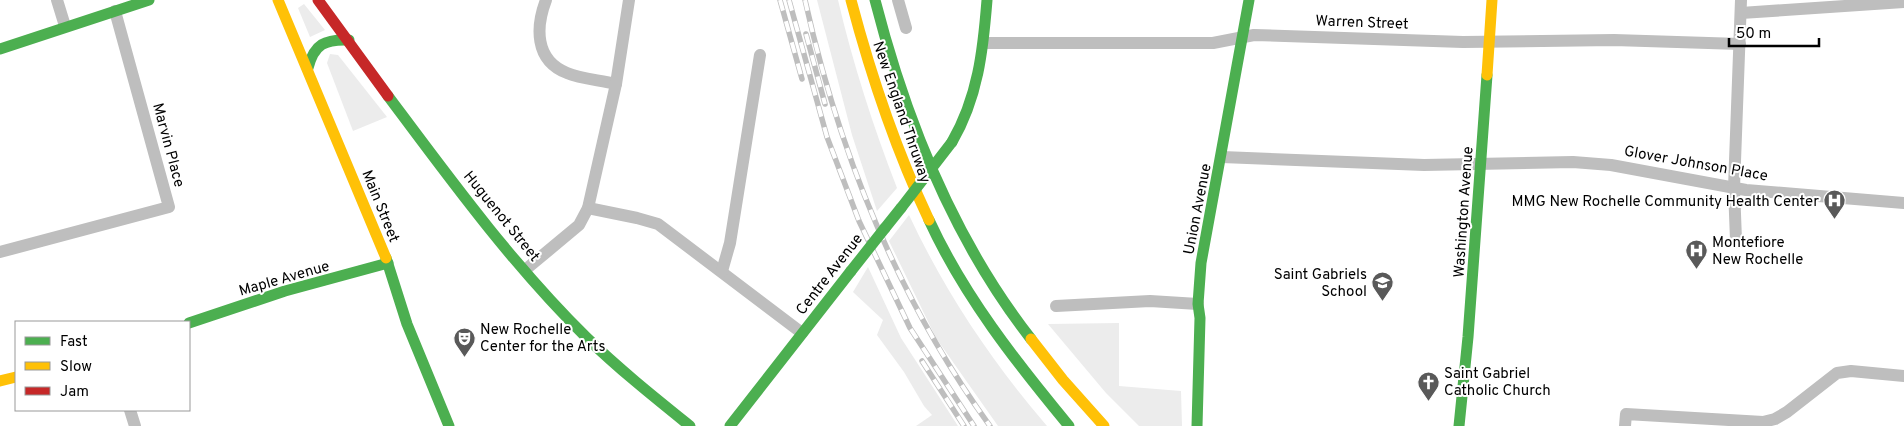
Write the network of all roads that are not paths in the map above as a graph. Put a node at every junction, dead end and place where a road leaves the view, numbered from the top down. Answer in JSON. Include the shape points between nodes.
{"nodes":[{"id":1,"x":57,"y":0,"type":"edge"},
{"id":2,"x":149,"y":0,"type":"edge"},
{"id":3,"x":278,"y":0,"type":"edge"},
{"id":4,"x":318,"y":0,"type":"edge"},
{"id":5,"x":546,"y":0,"type":"edge"},
{"id":6,"x":629,"y":0,"type":"edge"},
{"id":7,"x":851,"y":0,"type":"edge"},
{"id":8,"x":875,"y":0,"type":"edge"},
{"id":9,"x":898,"y":0,"type":"edge"},
{"id":10,"x":987,"y":0,"type":"edge"},
{"id":11,"x":1249,"y":0,"type":"edge"},
{"id":12,"x":1492,"y":0,"type":"edge"},
{"id":13,"x":1741,"y":0,"type":"edge"},
{"id":14,"x":1904,"y":2,"type":"edge"},
{"id":15,"x":115,"y":11,"type":"junction"},
{"id":16,"x":1741,"y":14,"type":"junction"},
{"id":17,"x":65,"y":26,"type":"junction"},
{"id":18,"x":906,"y":28,"type":"dead end"},
{"id":19,"x":1242,"y":38,"type":"junction"},
{"id":20,"x":349,"y":40,"type":"junction"},
{"id":21,"x":984,"y":42,"type":"junction"},
{"id":22,"x":1489,"y":42,"type":"junction"},
{"id":23,"x":1740,"y":44,"type":"junction"},
{"id":24,"x":0,"y":49,"type":"edge"},
{"id":25,"x":760,"y":54,"type":"dead end"},
{"id":26,"x":308,"y":68,"type":"junction"},
{"id":27,"x":616,"y":84,"type":"junction"},
{"id":28,"x":1222,"y":157,"type":"junction"},
{"id":29,"x":1482,"y":165,"type":"junction"},
{"id":30,"x":1734,"y":188,"type":"junction"},
{"id":31,"x":1904,"y":203,"type":"edge"},
{"id":32,"x":588,"y":208,"type":"junction"},
{"id":33,"x":1736,"y":240,"type":"dead end"},
{"id":34,"x":0,"y":252,"type":"edge"},
{"id":35,"x":388,"y":263,"type":"junction"},
{"id":36,"x":525,"y":270,"type":"junction"},
{"id":37,"x":722,"y":271,"type":"junction"},
{"id":38,"x":1198,"y":304,"type":"junction"},
{"id":39,"x":1056,"y":306,"type":"dead end"},
{"id":40,"x":190,"y":323,"type":"edge"},
{"id":41,"x":802,"y":333,"type":"junction"},
{"id":42,"x":15,"y":376,"type":"edge"},
{"id":43,"x":1904,"y":376,"type":"edge"},
{"id":44,"x":0,"y":381,"type":"edge"},
{"id":45,"x":1073,"y":393,"type":"junction"},
{"id":46,"x":130,"y":411,"type":"edge"},
{"id":47,"x":1625,"y":420,"type":"edge"},
{"id":48,"x":135,"y":426,"type":"edge"},
{"id":49,"x":449,"y":426,"type":"edge"},
{"id":50,"x":690,"y":426,"type":"edge"},
{"id":51,"x":730,"y":426,"type":"edge"},
{"id":52,"x":1069,"y":426,"type":"edge"},
{"id":53,"x":1104,"y":426,"type":"edge"},
{"id":54,"x":1114,"y":426,"type":"edge"},
{"id":55,"x":1197,"y":426,"type":"edge"},
{"id":56,"x":1459,"y":426,"type":"edge"}],
"edges":[{"from":1,"to":17,"type":"street"},
{"from":2,"to":15,"type":"main road"},
{"from":3,"to":26,"type":"main road","name":"Main Street"},
{"from":4,"to":20,"type":"main road","name":"Huguenot Street"},
{"from":5,"to":27,"type":"street","via":[[538,33],[551,62],[566,73]]},
{"from":6,"to":27,"type":"street"},
{"from":7,"to":52,"type":"main road","name":"New England Thruway","via":[[880,104],[926,219],[994,333]]},
{"from":8,"to":45,"type":"main road","name":"New England Thruway","via":[[900,90],[951,211],[1000,295]]},
{"from":9,"to":18,"type":"street"},
{"from":10,"to":21,"type":"main road","name":"Centre Avenue"},
{"from":11,"to":19,"type":"main road","name":"Union Avenue"},
{"from":12,"to":22,"type":"main road","name":"Washington Avenue"},
{"from":13,"to":16,"type":"street"},
{"from":14,"to":16,"type":"street"},
{"from":15,"to":17,"type":"main road"},
{"from":15,"to":34,"type":"street","name":"Marvin Place","via":[[169,207]]},
{"from":16,"to":23,"type":"street"},
{"from":17,"to":24,"type":"main road"},
{"from":19,"to":21,"type":"street","name":"Warren Street","via":[[1213,43]]},
{"from":19,"to":22,"type":"street","name":"Warren Street","via":[[1254,35]]},
{"from":19,"to":28,"type":"main road","name":"Union Avenue"},
{"from":20,"to":26,"type":"main road","via":[[329,39],[319,44]]},
{"from":20,"to":36,"type":"main road","name":"Huguenot Street","via":[[408,122]]},
{"from":21,"to":41,"type":"main road","name":"Centre Avenue","bridge":true,"via":[[975,96],[961,128]]},
{"from":22,"to":23,"type":"street","name":"Warren Street","via":[[1614,40]]},
{"from":22,"to":29,"type":"main road","name":"Washington Avenue"},
{"from":23,"to":30,"type":"street"},
{"from":25,"to":37,"type":"street","via":[[730,243]]},
{"from":26,"to":35,"type":"main road","name":"Main Street"},
{"from":27,"to":32,"type":"street"},
{"from":28,"to":29,"type":"street","name":"Glover Johnson Place"},
{"from":28,"to":38,"type":"main road","name":"Union Avenue","via":[[1201,263]]},
{"from":29,"to":30,"type":"street","name":"Glover Johnson Place","via":[[1573,162],[1611,165]]},
{"from":29,"to":56,"type":"main road","name":"Washington Avenue"},
{"from":30,"to":31,"type":"street","name":"Glover Johnson Place"},
{"from":30,"to":33,"type":"street"},
{"from":32,"to":36,"type":"street","via":[[579,225]]},
{"from":32,"to":37,"type":"street","via":[[658,224]]},
{"from":35,"to":40,"type":"main road","name":"Maple Avenue"},
{"from":35,"to":49,"type":"main road","name":"Main Street","via":[[407,324]]},
{"from":36,"to":50,"type":"main road","name":"Huguenot Street","via":[[572,322],[628,376]]},
{"from":37,"to":41,"type":"street"},
{"from":38,"to":39,"type":"street","via":[[1150,301]]},
{"from":38,"to":55,"type":"main road","name":"Union Avenue"},
{"from":41,"to":51,"type":"main road","name":"Centre Avenue"},
{"from":42,"to":44,"type":"main road"},
{"from":43,"to":47,"type":"street","via":[[1851,371],[1838,373],[1787,412],[1763,422]]},
{"from":45,"to":53,"type":"main road","name":"New England Thruway"},
{"from":45,"to":54,"type":"main road"},
{"from":46,"to":48,"type":"street"}]}
